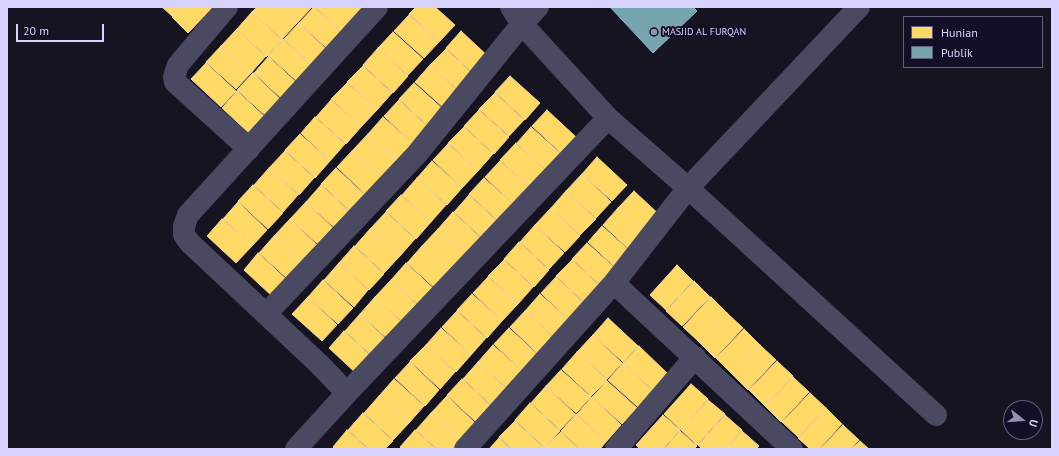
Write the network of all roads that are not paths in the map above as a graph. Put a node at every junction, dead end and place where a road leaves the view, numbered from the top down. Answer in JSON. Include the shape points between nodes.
{"nodes":[{"id":1,"x":228,"y":7,"type":"edge"},
{"id":2,"x":377,"y":7,"type":"edge"},
{"id":3,"x":538,"y":7,"type":"edge"},
{"id":4,"x":858,"y":7,"type":"edge"},
{"id":5,"x":517,"y":16,"type":"edge"},
{"id":6,"x":608,"y":118,"type":"junction"},
{"id":7,"x":249,"y":149,"type":"junction"},
{"id":8,"x":688,"y":188,"type":"junction"},
{"id":9,"x":614,"y":283,"type":"junction"},
{"id":10,"x":266,"y":314,"type":"junction"},
{"id":11,"x":695,"y":357,"type":"junction"},
{"id":12,"x":347,"y":393,"type":"junction"},
{"id":13,"x":936,"y":415,"type":"dead end"},
{"id":14,"x":622,"y":447,"type":"edge"},
{"id":15,"x":296,"y":449,"type":"edge"},
{"id":16,"x":465,"y":449,"type":"edge"},
{"id":17,"x":792,"y":449,"type":"edge"}],
"edges":[{"from":1,"to":7,"type":"street","via":[[178,65],[174,77],[175,82]]},
{"from":2,"to":7,"type":"street"},
{"from":3,"to":5,"type":"street"},
{"from":4,"to":8,"type":"street"},
{"from":5,"to":6,"type":"street"},
{"from":5,"to":10,"type":"street","via":[[417,154]]},
{"from":6,"to":8,"type":"street"},
{"from":6,"to":12,"type":"street"},
{"from":7,"to":10,"type":"street","via":[[188,215],[184,235]]},
{"from":8,"to":9,"type":"street"},
{"from":8,"to":13,"type":"street"},
{"from":9,"to":11,"type":"street"},
{"from":9,"to":16,"type":"street"},
{"from":10,"to":12,"type":"street"},
{"from":11,"to":14,"type":"street"},
{"from":11,"to":17,"type":"street"},
{"from":12,"to":15,"type":"street"}]}
